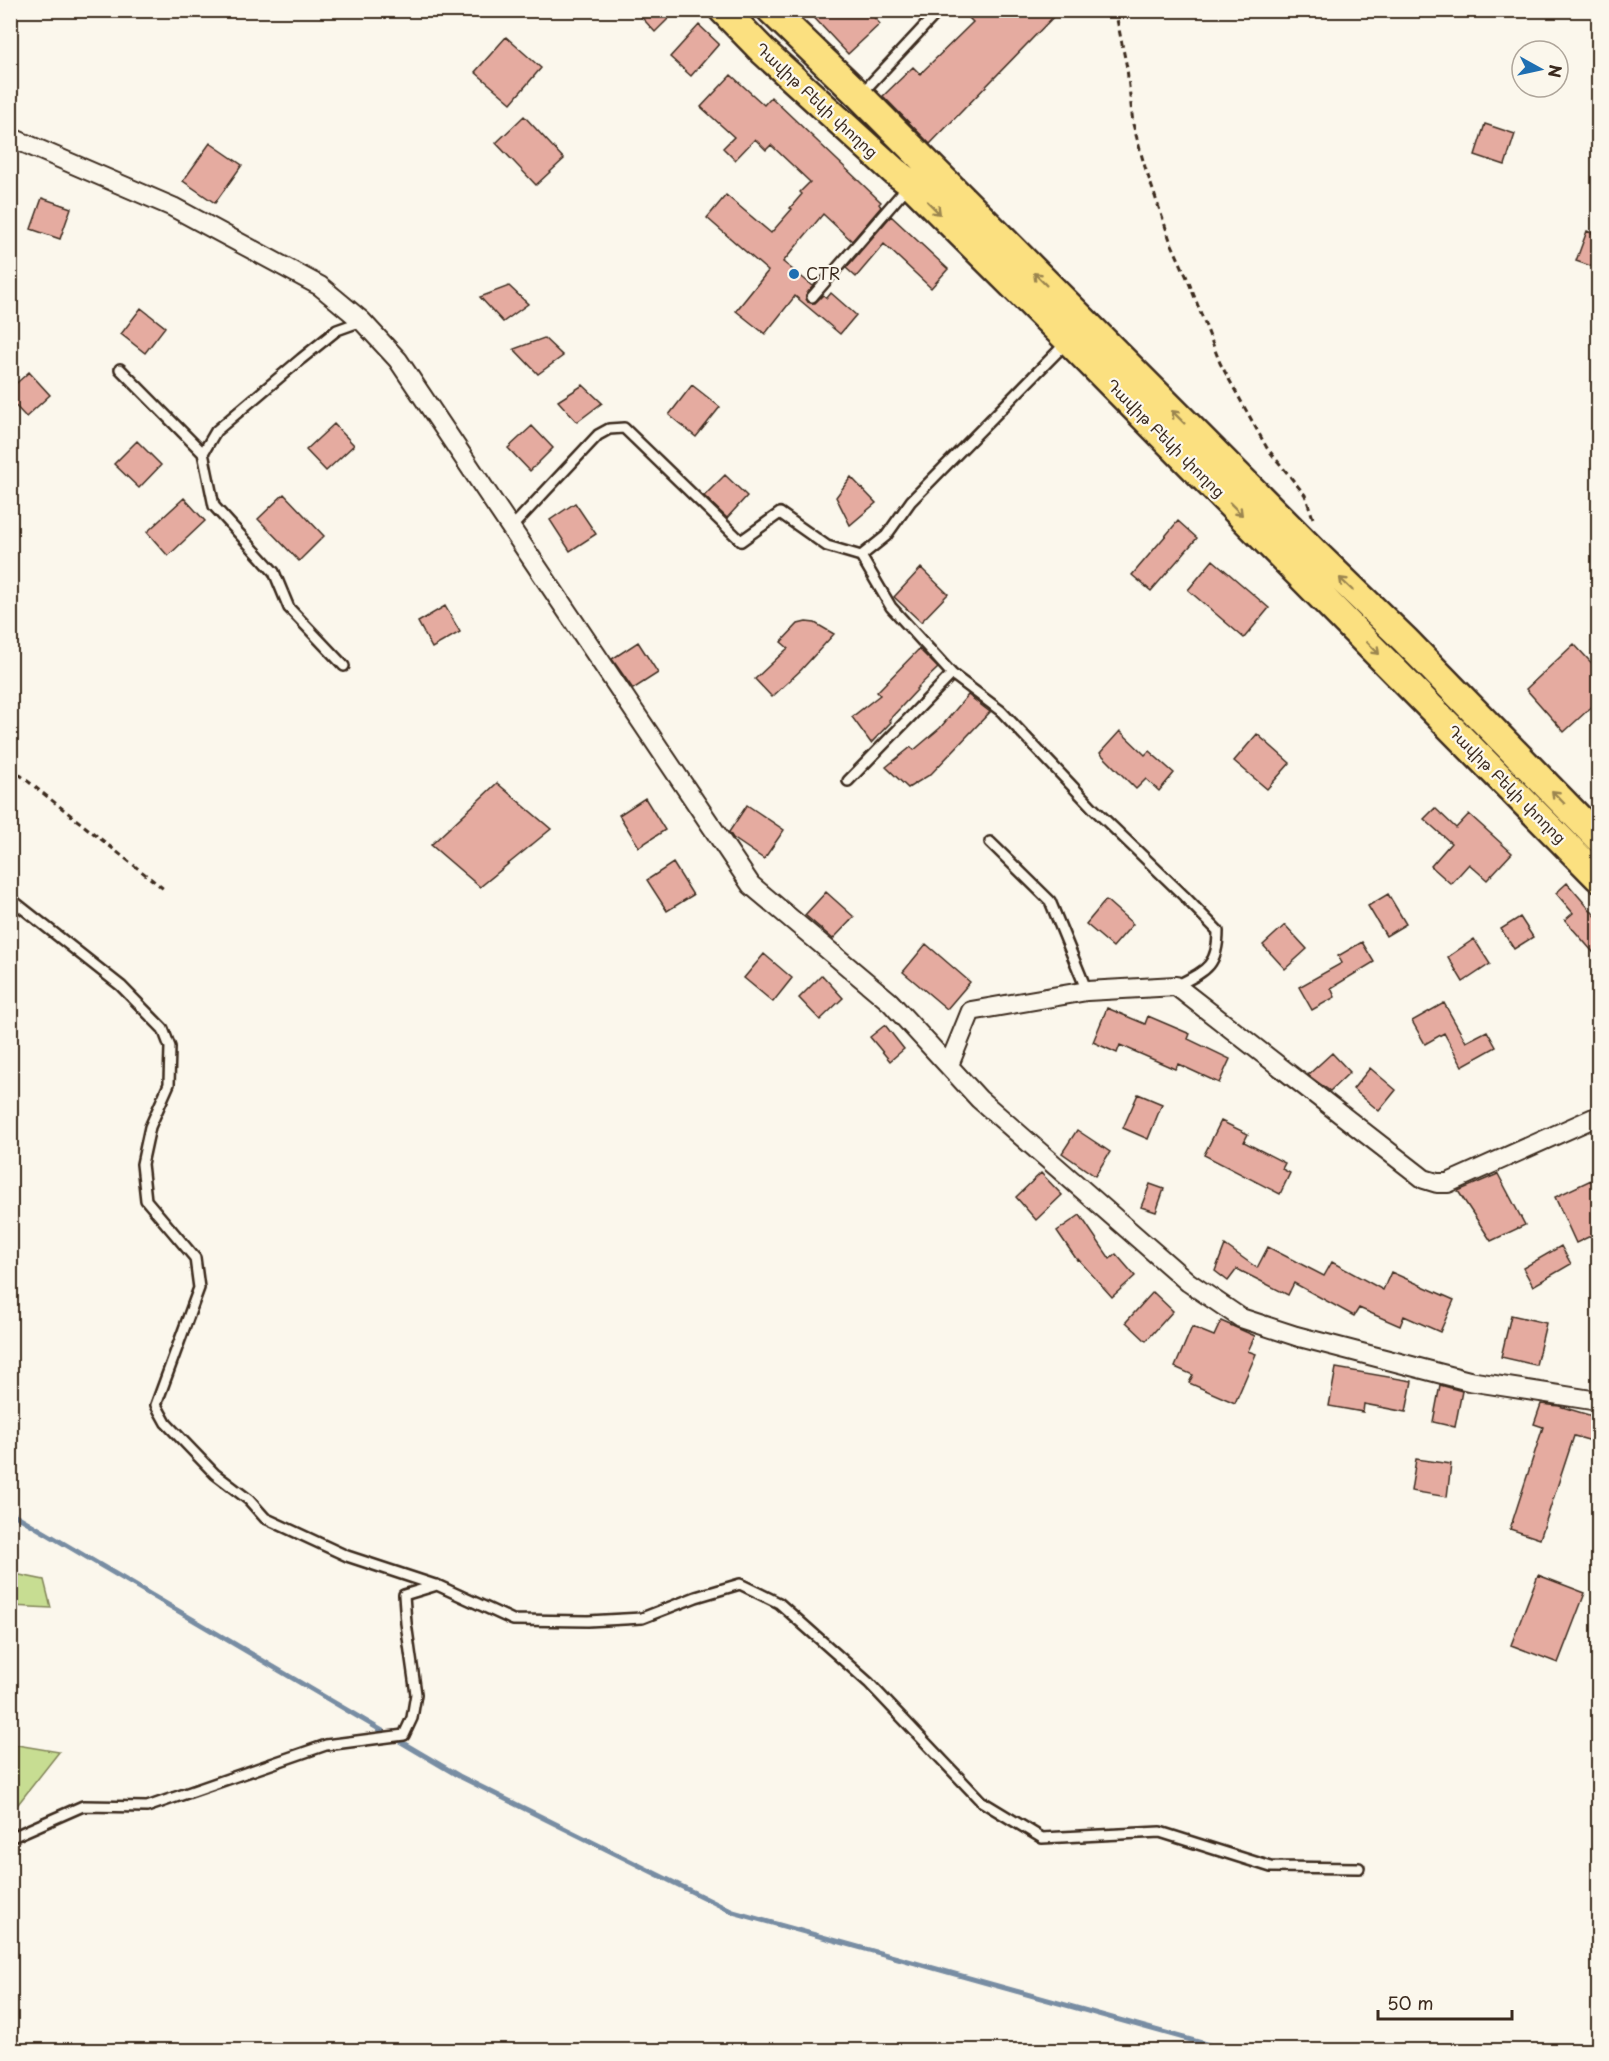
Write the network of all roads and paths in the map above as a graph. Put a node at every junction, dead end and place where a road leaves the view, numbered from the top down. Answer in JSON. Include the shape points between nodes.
{"nodes":[{"id":1,"x":723,"y":10,"type":"edge"},
{"id":2,"x":932,"y":10,"type":"edge"},
{"id":3,"x":1115,"y":10,"type":"edge"},
{"id":4,"x":780,"y":18,"type":"edge"},
{"id":5,"x":764,"y":52,"type":"junction"},
{"id":6,"x":860,"y":96,"type":"junction"},
{"id":7,"x":10,"y":137,"type":"edge"},
{"id":8,"x":912,"y":149,"type":"junction"},
{"id":9,"x":902,"y":177,"type":"junction"},
{"id":10,"x":812,"y":297,"type":"dead end"},
{"id":11,"x":362,"y":321,"type":"junction"},
{"id":12,"x":1068,"y":340,"type":"junction"},
{"id":13,"x":120,"y":369,"type":"dead end"},
{"id":14,"x":202,"y":453,"type":"junction"},
{"id":15,"x":1202,"y":458,"type":"junction"},
{"id":16,"x":510,"y":529,"type":"junction"},
{"id":17,"x":1315,"y":553,"type":"junction"},
{"id":18,"x":861,"y":556,"type":"junction"},
{"id":19,"x":344,"y":666,"type":"dead end"},
{"id":20,"x":952,"y":674,"type":"junction"},
{"id":21,"x":10,"y":767,"type":"edge"},
{"id":22,"x":848,"y":781,"type":"dead end"},
{"id":23,"x":1599,"y":838,"type":"edge"},
{"id":24,"x":990,"y":842,"type":"dead end"},
{"id":25,"x":1599,"y":877,"type":"edge"},
{"id":26,"x":165,"y":890,"type":"dead end"},
{"id":27,"x":10,"y":900,"type":"edge"},
{"id":28,"x":1176,"y":986,"type":"junction"},
{"id":29,"x":1087,"y":992,"type":"junction"},
{"id":30,"x":948,"y":1065,"type":"junction"},
{"id":31,"x":1599,"y":1116,"type":"edge"},
{"id":32,"x":1599,"y":1401,"type":"edge"},
{"id":33,"x":437,"y":1585,"type":"junction"},
{"id":34,"x":10,"y":1838,"type":"edge"},
{"id":35,"x":1359,"y":1868,"type":"dead end"}],
"edges":[{"from":1,"to":5,"type":"main road","name":"Դավիթ Բեկի փողոց"},
{"from":2,"to":6,"type":"lane","via":[[933,17]]},
{"from":3,"to":17,"type":"path","via":[[1133,124],[1170,240],[1220,363],[1266,448],[1305,495],[1314,518]]},
{"from":4,"to":5,"type":"main road","via":[[766,22],[758,30]]},
{"from":4,"to":6,"type":"main road","name":"Դավիթ Բեկի փողոց"},
{"from":5,"to":9,"type":"main road","name":"Դավիթ Բեկի փողոց"},
{"from":6,"to":8,"type":"main road","name":"Դավիթ Բեկի փողոց"},
{"from":7,"to":11,"type":"street","via":[[173,207],[320,286]]},
{"from":8,"to":9,"type":"main road","via":[[916,161],[902,172]]},
{"from":15,"to":8,"type":"main road","name":"Դավիթ Բեկի փողոց","one_way":true},
{"from":9,"to":10,"type":"lane"},
{"from":9,"to":12,"type":"main road","name":"Դավիթ Բեկի փողոց","one_way":true},
{"from":11,"to":14,"type":"lane","via":[[337,330],[300,359],[216,431]]},
{"from":11,"to":16,"type":"street","via":[[398,360]]},
{"from":12,"to":15,"type":"main road","name":"Դավիթ Բեկի փողոց"},
{"from":12,"to":18,"type":"lane","via":[[911,501],[886,536]]},
{"from":13,"to":14,"type":"lane"},
{"from":14,"to":19,"type":"lane","via":[[214,506],[273,572],[289,608]]},
{"from":15,"to":17,"type":"main road","name":"Դավիթ Բեկի փողոց"},
{"from":15,"to":25,"type":"main road","name":"Դավիթ Բեկի փողոց","one_way":true},
{"from":16,"to":18,"type":"lane","via":[[598,435],[624,428],[741,541],[780,513],[827,546]]},
{"from":16,"to":30,"type":"street","via":[[751,885],[890,1002]]},
{"from":23,"to":17,"type":"main road","name":"Դավիթ Բեկի փողոց","one_way":true},
{"from":18,"to":20,"type":"lane","via":[[891,607]]},
{"from":20,"to":22,"type":"lane"},
{"from":20,"to":28,"type":"lane","via":[[1001,711],[1218,931],[1218,948],[1207,969]]},
{"from":21,"to":26,"type":"path"},
{"from":24,"to":29,"type":"lane","via":[[1050,901]]},
{"from":27,"to":33,"type":"lane","via":[[121,986],[163,1029],[170,1047],[169,1084],[150,1127],[142,1164],[146,1200],[195,1258],[199,1288],[156,1405],[166,1424],[265,1518],[347,1556]]},
{"from":28,"to":29,"type":"street"},
{"from":28,"to":31,"type":"street","via":[[1424,1179],[1437,1184],[1448,1183]]},
{"from":29,"to":30,"type":"street","via":[[971,1011]]},
{"from":30,"to":32,"type":"street","via":[[980,1099],[1188,1282],[1241,1318],[1469,1381]]},
{"from":33,"to":34,"type":"lane","via":[[404,1595],[416,1694],[404,1735],[326,1745],[147,1808],[83,1806]]},
{"from":33,"to":35,"type":"lane","via":[[513,1620],[588,1620],[642,1618],[740,1584],[779,1603],[869,1683],[981,1801],[1042,1838],[1160,1832],[1271,1867]]}]}
